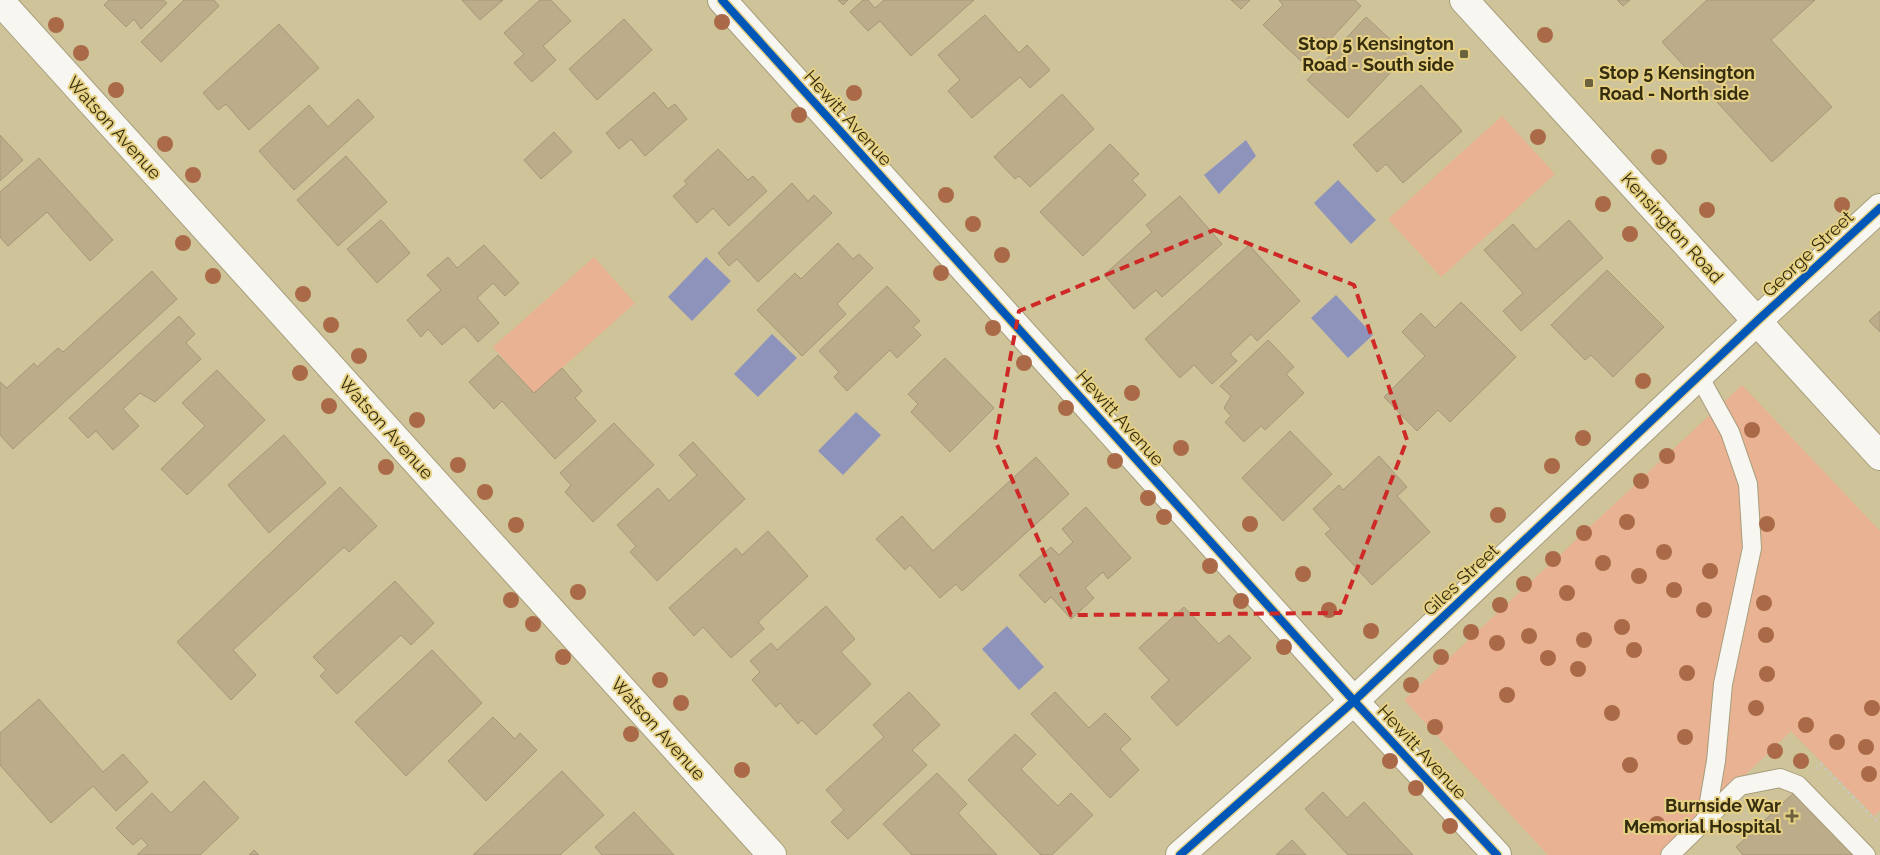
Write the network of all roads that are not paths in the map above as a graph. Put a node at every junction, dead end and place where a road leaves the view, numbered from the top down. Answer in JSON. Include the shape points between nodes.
{"nodes":[{"id":1,"x":722,"y":0,"type":"edge"},
{"id":2,"x":1464,"y":0,"type":"edge"},
{"id":3,"x":0,"y":1,"type":"edge"},
{"id":4,"x":1880,"y":208,"type":"edge"},
{"id":5,"x":1757,"y":321,"type":"junction"},
{"id":6,"x":1699,"y":376,"type":"junction"},
{"id":7,"x":1880,"y":456,"type":"edge"},
{"id":8,"x":1354,"y":701,"type":"junction"},
{"id":9,"x":1706,"y":818,"type":"junction"},
{"id":10,"x":772,"y":855,"type":"edge"},
{"id":11,"x":1180,"y":855,"type":"edge"},
{"id":12,"x":1497,"y":855,"type":"edge"},
{"id":13,"x":1670,"y":855,"type":"edge"},
{"id":14,"x":1866,"y":855,"type":"edge"}],
"edges":[{"from":1,"to":8,"type":"street","name":"Hewitt Avenue"},
{"from":2,"to":5,"type":"street","name":"Kensington Road"},
{"from":3,"to":10,"type":"street","name":"Watson Avenue"},
{"from":4,"to":5,"type":"street","name":"George Street"},
{"from":5,"to":6,"type":"street","name":"Giles Street"},
{"from":5,"to":7,"type":"street","name":"Kensington Road"},
{"from":6,"to":8,"type":"street","name":"Giles Street"},
{"from":6,"to":9,"type":"lane","via":[[1730,432],[1748,484],[1752,548],[1722,684],[1716,761]]},
{"from":8,"to":11,"type":"street","name":"Giles Street"},
{"from":8,"to":12,"type":"street","name":"Hewitt Avenue"},
{"from":9,"to":13,"type":"lane"},
{"from":9,"to":14,"type":"lane","via":[[1740,786],[1780,778],[1798,785]]}]}
